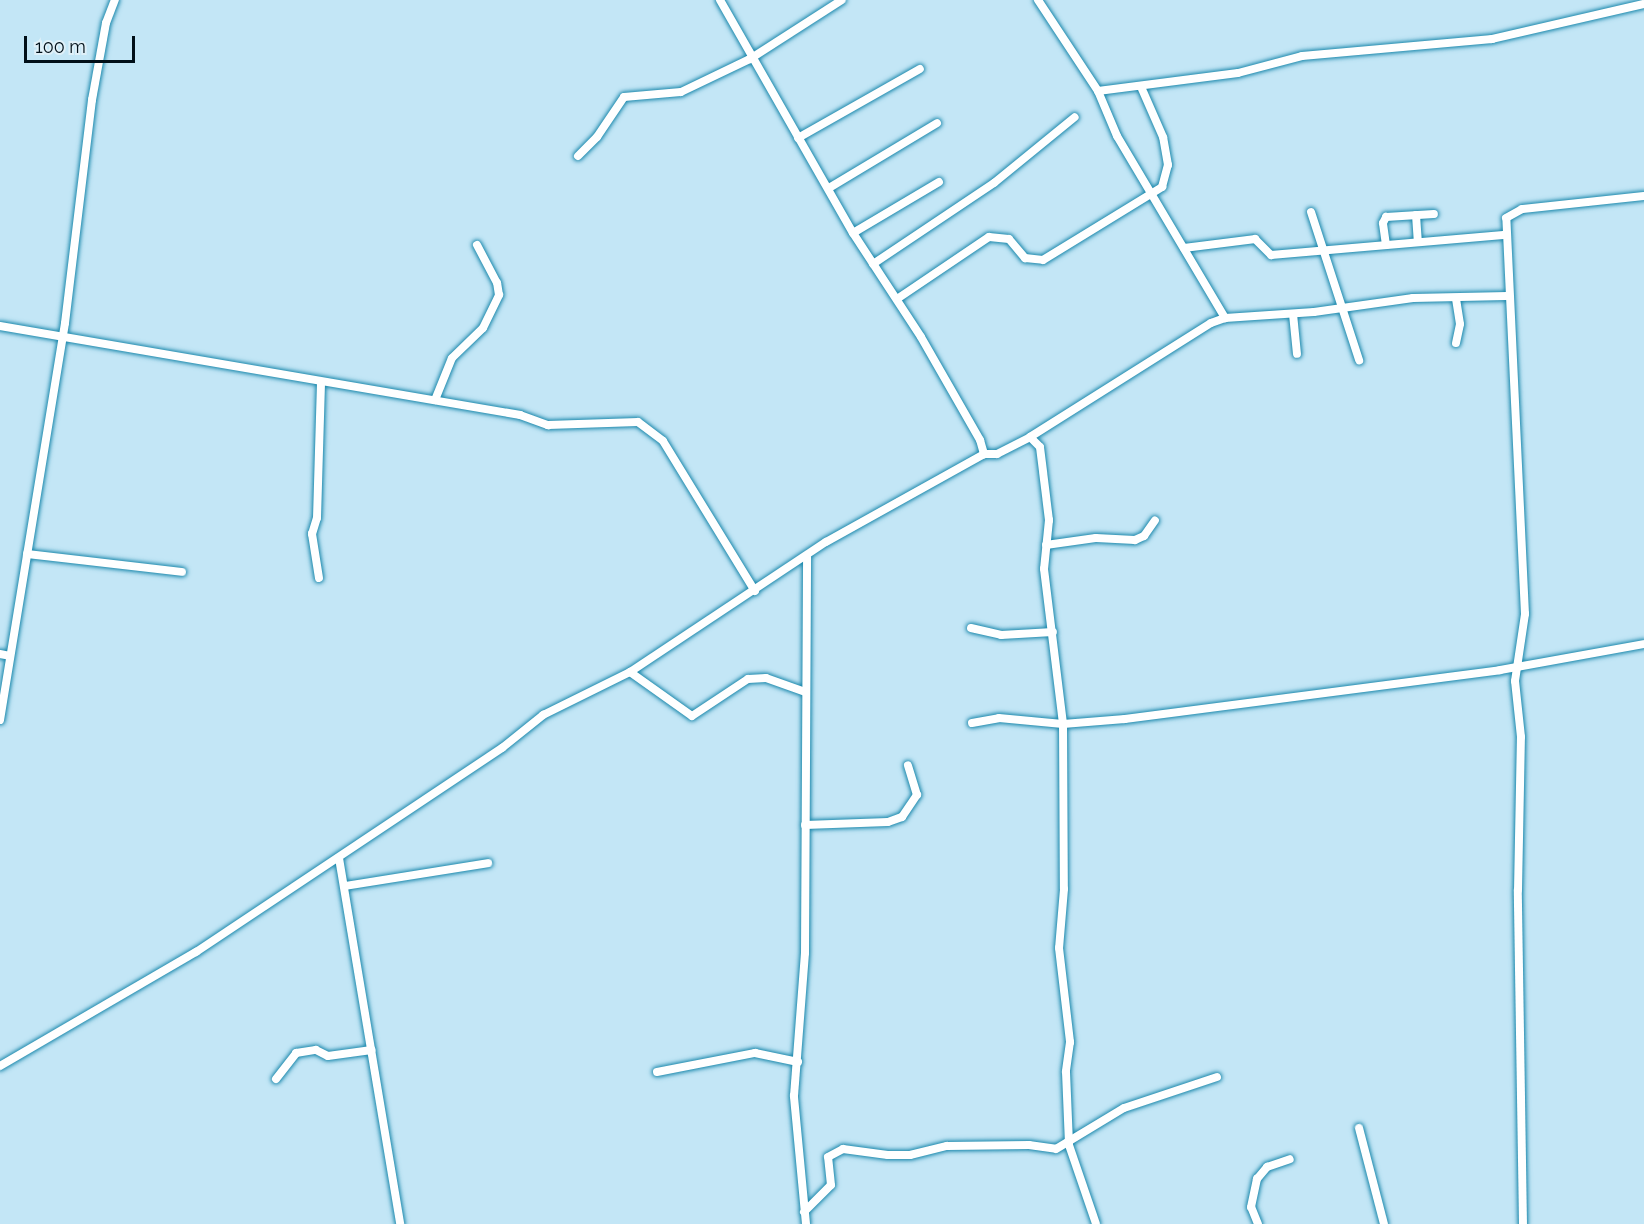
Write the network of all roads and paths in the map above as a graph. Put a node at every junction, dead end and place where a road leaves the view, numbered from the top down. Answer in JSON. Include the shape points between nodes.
{"nodes":[{"id":1,"x":115,"y":0,"type":"edge"},
{"id":2,"x":720,"y":0,"type":"edge"},
{"id":3,"x":842,"y":0,"type":"edge"},
{"id":4,"x":1038,"y":0,"type":"edge"},
{"id":5,"x":1644,"y":4,"type":"edge"},
{"id":6,"x":750,"y":59,"type":"junction"},
{"id":7,"x":920,"y":69,"type":"dead end"},
{"id":8,"x":1141,"y":87,"type":"junction"},
{"id":9,"x":1098,"y":91,"type":"junction"},
{"id":10,"x":1075,"y":117,"type":"dead end"},
{"id":11,"x":937,"y":123,"type":"dead end"},
{"id":12,"x":798,"y":138,"type":"junction"},
{"id":13,"x":578,"y":156,"type":"dead end"},
{"id":14,"x":939,"y":183,"type":"dead end"},
{"id":15,"x":829,"y":188,"type":"junction"},
{"id":16,"x":1151,"y":192,"type":"junction"},
{"id":17,"x":1644,"y":196,"type":"edge"},
{"id":18,"x":1311,"y":212,"type":"dead end"},
{"id":19,"x":1434,"y":214,"type":"dead end"},
{"id":20,"x":1416,"y":215,"type":"junction"},
{"id":21,"x":853,"y":233,"type":"junction"},
{"id":22,"x":1506,"y":235,"type":"junction"},
{"id":23,"x":1418,"y":242,"type":"junction"},
{"id":24,"x":477,"y":245,"type":"dead end"},
{"id":25,"x":1386,"y":245,"type":"junction"},
{"id":26,"x":1184,"y":248,"type":"junction"},
{"id":27,"x":1323,"y":250,"type":"junction"},
{"id":28,"x":873,"y":264,"type":"junction"},
{"id":29,"x":1507,"y":296,"type":"junction"},
{"id":30,"x":897,"y":299,"type":"junction"},
{"id":31,"x":1456,"y":299,"type":"junction"},
{"id":32,"x":1345,"y":309,"type":"junction"},
{"id":33,"x":1293,"y":314,"type":"junction"},
{"id":34,"x":1225,"y":318,"type":"junction"},
{"id":35,"x":0,"y":326,"type":"edge"},
{"id":36,"x":60,"y":339,"type":"junction"},
{"id":37,"x":1456,"y":343,"type":"dead end"},
{"id":38,"x":1297,"y":354,"type":"dead end"},
{"id":39,"x":1359,"y":360,"type":"dead end"},
{"id":40,"x":321,"y":383,"type":"junction"},
{"id":41,"x":435,"y":400,"type":"junction"},
{"id":42,"x":1030,"y":437,"type":"junction"},
{"id":43,"x":984,"y":454,"type":"junction"},
{"id":44,"x":1155,"y":520,"type":"dead end"},
{"id":45,"x":1046,"y":545,"type":"junction"},
{"id":46,"x":27,"y":554,"type":"junction"},
{"id":47,"x":807,"y":557,"type":"junction"},
{"id":48,"x":182,"y":572,"type":"dead end"},
{"id":49,"x":319,"y":578,"type":"dead end"},
{"id":50,"x":755,"y":591,"type":"junction"},
{"id":51,"x":971,"y":628,"type":"dead end"},
{"id":52,"x":1053,"y":632,"type":"junction"},
{"id":53,"x":1644,"y":644,"type":"edge"},
{"id":54,"x":0,"y":654,"type":"edge"},
{"id":55,"x":10,"y":657,"type":"junction"},
{"id":56,"x":1518,"y":666,"type":"junction"},
{"id":57,"x":630,"y":672,"type":"junction"},
{"id":58,"x":3,"y":684,"type":"edge"},
{"id":59,"x":804,"y":692,"type":"junction"},
{"id":60,"x":0,"y":720,"type":"edge"},
{"id":61,"x":972,"y":723,"type":"dead end"},
{"id":62,"x":1063,"y":724,"type":"junction"},
{"id":63,"x":908,"y":765,"type":"dead end"},
{"id":64,"x":806,"y":825,"type":"junction"},
{"id":65,"x":339,"y":858,"type":"junction"},
{"id":66,"x":488,"y":863,"type":"dead end"},
{"id":67,"x":345,"y":885,"type":"junction"},
{"id":68,"x":372,"y":1050,"type":"junction"},
{"id":69,"x":798,"y":1062,"type":"junction"},
{"id":70,"x":0,"y":1066,"type":"edge"},
{"id":71,"x":657,"y":1072,"type":"dead end"},
{"id":72,"x":1217,"y":1077,"type":"dead end"},
{"id":73,"x":276,"y":1079,"type":"dead end"},
{"id":74,"x":1359,"y":1128,"type":"dead end"},
{"id":75,"x":1069,"y":1145,"type":"junction"},
{"id":76,"x":1290,"y":1159,"type":"dead end"},
{"id":77,"x":804,"y":1212,"type":"junction"},
{"id":78,"x":400,"y":1224,"type":"edge"},
{"id":79,"x":806,"y":1224,"type":"edge"},
{"id":80,"x":1096,"y":1224,"type":"edge"},
{"id":81,"x":1258,"y":1224,"type":"edge"},
{"id":82,"x":1384,"y":1224,"type":"edge"},
{"id":83,"x":1523,"y":1224,"type":"edge"}],
"edges":[{"from":1,"to":36,"type":"street","via":[[106,23],[92,100]]},
{"from":2,"to":6,"type":"street"},
{"from":3,"to":6,"type":"street"},
{"from":4,"to":9,"type":"street"},
{"from":5,"to":8,"type":"street","via":[[1492,39],[1302,56],[1238,73]]},
{"from":6,"to":12,"type":"street"},
{"from":6,"to":13,"type":"street","via":[[681,92],[624,97]]},
{"from":7,"to":12,"type":"street"},
{"from":8,"to":9,"type":"street"},
{"from":8,"to":16,"type":"street","via":[[1162,137],[1168,165],[1162,187]]},
{"from":9,"to":16,"type":"street","via":[[1117,136]]},
{"from":10,"to":28,"type":"street","via":[[993,183]]},
{"from":11,"to":15,"type":"street"},
{"from":12,"to":15,"type":"street"},
{"from":14,"to":21,"type":"street"},
{"from":15,"to":21,"type":"street"},
{"from":16,"to":26,"type":"street"},
{"from":16,"to":30,"type":"street","via":[[1043,260],[1025,258],[1010,239],[989,237]]},
{"from":17,"to":22,"type":"street","via":[[1522,209],[1506,218]]},
{"from":18,"to":27,"type":"street"},
{"from":19,"to":20,"type":"street"},
{"from":20,"to":23,"type":"street"},
{"from":20,"to":25,"type":"street","via":[[1383,219]]},
{"from":21,"to":28,"type":"street"},
{"from":22,"to":23,"type":"street"},
{"from":22,"to":29,"type":"street"},
{"from":23,"to":25,"type":"street"},
{"from":24,"to":41,"type":"street","via":[[497,283],[499,295],[483,328],[452,358]]},
{"from":25,"to":27,"type":"street"},
{"from":26,"to":27,"type":"street","via":[[1249,238],[1258,241],[1271,255]]},
{"from":26,"to":34,"type":"street"},
{"from":27,"to":32,"type":"street"},
{"from":28,"to":30,"type":"street"},
{"from":29,"to":31,"type":"street"},
{"from":29,"to":56,"type":"street","via":[[1525,614]]},
{"from":30,"to":43,"type":"street","via":[[980,440]]},
{"from":31,"to":32,"type":"street","via":[[1413,298]]},
{"from":31,"to":37,"type":"street","via":[[1460,324]]},
{"from":32,"to":33,"type":"street"},
{"from":32,"to":39,"type":"street"},
{"from":33,"to":34,"type":"street"},
{"from":33,"to":38,"type":"street"},
{"from":34,"to":42,"type":"street","via":[[1162,350]]},
{"from":35,"to":36,"type":"street"},
{"from":36,"to":40,"type":"street"},
{"from":36,"to":46,"type":"street"},
{"from":40,"to":41,"type":"street"},
{"from":40,"to":49,"type":"street","via":[[317,518],[312,534]]},
{"from":41,"to":50,"type":"street","via":[[555,426],[638,422],[663,441]]},
{"from":42,"to":43,"type":"street","via":[[997,454]]},
{"from":42,"to":45,"type":"street","via":[[1040,447],[1048,519]]},
{"from":43,"to":47,"type":"street","via":[[826,542]]},
{"from":44,"to":45,"type":"street","via":[[1144,536],[1135,540],[1096,538]]},
{"from":45,"to":52,"type":"street","via":[[1044,569]]},
{"from":46,"to":48,"type":"street"},
{"from":46,"to":55,"type":"street"},
{"from":47,"to":50,"type":"street"},
{"from":47,"to":59,"type":"street"},
{"from":50,"to":57,"type":"street"},
{"from":51,"to":52,"type":"street","via":[[1001,635]]},
{"from":52,"to":62,"type":"street"},
{"from":53,"to":56,"type":"street"},
{"from":54,"to":55,"type":"street"},
{"from":55,"to":58,"type":"street"},
{"from":56,"to":62,"type":"street"},
{"from":56,"to":83,"type":"street","via":[[1515,681],[1521,737],[1518,890]]},
{"from":57,"to":59,"type":"street","via":[[692,716],[748,679],[766,678]]},
{"from":57,"to":65,"type":"street","via":[[543,715],[502,748]]},
{"from":58,"to":60,"type":"street"},
{"from":59,"to":64,"type":"street"},
{"from":61,"to":62,"type":"street","via":[[999,718]]},
{"from":62,"to":75,"type":"street","via":[[1064,889],[1059,948],[1070,1042],[1066,1072]]},
{"from":63,"to":64,"type":"street","via":[[917,795],[902,818]]},
{"from":64,"to":69,"type":"street"},
{"from":65,"to":67,"type":"street"},
{"from":65,"to":70,"type":"street","via":[[196,952]]},
{"from":66,"to":67,"type":"street"},
{"from":67,"to":68,"type":"street"},
{"from":68,"to":73,"type":"street","via":[[328,1056],[316,1050],[296,1053]]},
{"from":68,"to":78,"type":"street"},
{"from":69,"to":71,"type":"street","via":[[755,1053]]},
{"from":69,"to":77,"type":"street","via":[[794,1096]]},
{"from":72,"to":75,"type":"street","via":[[1099,1119]]},
{"from":74,"to":82,"type":"street"},
{"from":75,"to":77,"type":"street","via":[[1056,1149],[1029,1145],[947,1146],[910,1155],[843,1149],[828,1157],[831,1185]]},
{"from":75,"to":80,"type":"street"},
{"from":76,"to":81,"type":"street","via":[[1267,1167],[1257,1179],[1251,1207]]},
{"from":77,"to":79,"type":"street"}]}
